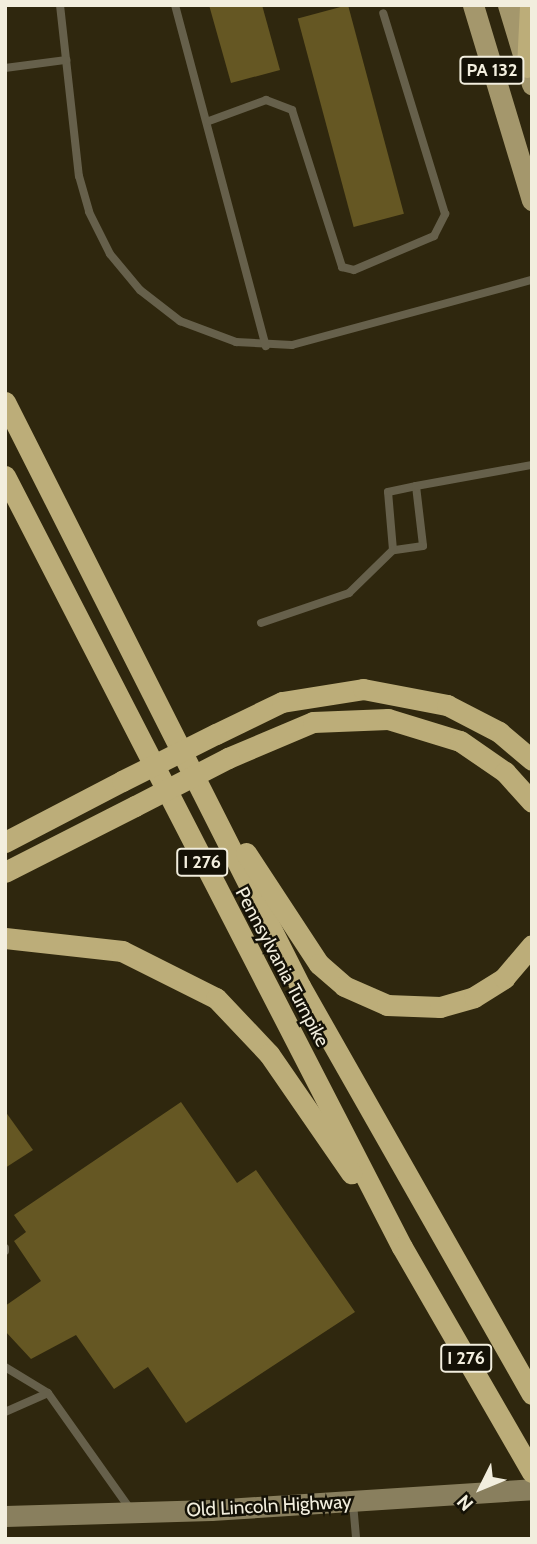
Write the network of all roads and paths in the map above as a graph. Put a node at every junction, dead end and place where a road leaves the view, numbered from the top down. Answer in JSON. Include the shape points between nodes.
{"nodes":[{"id":1,"x":60,"y":5,"type":"edge"},
{"id":2,"x":175,"y":5,"type":"edge"},
{"id":3,"x":473,"y":5,"type":"edge"},
{"id":4,"x":508,"y":5,"type":"edge"},
{"id":5,"x":530,"y":5,"type":"edge"},
{"id":6,"x":383,"y":13,"type":"dead end"},
{"id":7,"x":66,"y":60,"type":"junction"},
{"id":8,"x":5,"y":68,"type":"edge"},
{"id":9,"x":529,"y":76,"type":"edge"},
{"id":10,"x":209,"y":121,"type":"junction"},
{"id":11,"x":532,"y":200,"type":"edge"},
{"id":12,"x":532,"y":280,"type":"edge"},
{"id":13,"x":266,"y":346,"type":"junction"},
{"id":14,"x":5,"y":402,"type":"edge"},
{"id":15,"x":532,"y":465,"type":"edge"},
{"id":16,"x":5,"y":476,"type":"edge"},
{"id":17,"x":416,"y":486,"type":"junction"},
{"id":18,"x":393,"y":550,"type":"junction"},
{"id":19,"x":261,"y":622,"type":"dead end"},
{"id":20,"x":177,"y":744,"type":"junction"},
{"id":21,"x":532,"y":760,"type":"edge"},
{"id":22,"x":532,"y":802,"type":"edge"},
{"id":23,"x":5,"y":842,"type":"edge"},
{"id":24,"x":5,"y":873,"type":"edge"},
{"id":25,"x":5,"y":938,"type":"edge"},
{"id":26,"x":532,"y":946,"type":"edge"},
{"id":27,"x":402,"y":1247,"type":"junction"},
{"id":28,"x":5,"y":1367,"type":"edge"},
{"id":29,"x":48,"y":1393,"type":"junction"},
{"id":30,"x":532,"y":1394,"type":"edge"},
{"id":31,"x":5,"y":1412,"type":"edge"},
{"id":32,"x":531,"y":1476,"type":"edge"},
{"id":33,"x":353,"y":1502,"type":"junction"},
{"id":34,"x":132,"y":1512,"type":"junction"},
{"id":35,"x":5,"y":1516,"type":"edge"},
{"id":36,"x":356,"y":1539,"type":"edge"}],
"edges":[{"from":1,"to":7,"type":"lane"},
{"from":2,"to":10,"type":"lane"},
{"from":3,"to":11,"type":"main road","number":"PA 132"},
{"from":4,"to":9,"type":"main road","number":"PA 132"},
{"from":5,"to":9,"type":"highway"},
{"from":6,"to":10,"type":"lane","via":[[425,133],[445,214],[434,236],[354,270],[342,267],[292,110],[266,100]]},
{"from":7,"to":8,"type":"lane"},
{"from":7,"to":13,"type":"lane","via":[[79,176],[110,254],[140,290],[180,321],[236,342]]},
{"from":10,"to":13,"type":"lane"},
{"from":12,"to":13,"type":"lane","via":[[292,345]]},
{"from":14,"to":20,"type":"highway","name":"Pennsylvania Turnpike","number":"I 276"},
{"from":15,"to":17,"type":"lane"},
{"from":16,"to":27,"type":"highway","name":"Pennsylvania Turnpike","number":"I 276"},
{"from":17,"to":18,"type":"lane","via":[[388,492]]},
{"from":17,"to":18,"type":"lane","via":[[423,545]]},
{"from":18,"to":19,"type":"lane","via":[[349,593]]},
{"from":20,"to":26,"type":"highway","via":[[309,951],[357,994],[405,1008],[458,1003],[504,978]]},
{"from":20,"to":30,"type":"highway","name":"Pennsylvania Turnpike","number":"I 276","via":[[300,986]]},
{"from":21,"to":23,"type":"highway","bridge":true,"via":[[499,732],[447,705],[363,689],[282,702]]},
{"from":22,"to":24,"type":"highway","bridge":true,"via":[[505,772],[460,741],[388,719],[313,722],[228,758]]},
{"from":25,"to":27,"type":"highway","via":[[122,951],[216,998],[269,1054]]},
{"from":27,"to":32,"type":"highway","name":"Pennsylvania Turnpike","number":"I 276"},
{"from":28,"to":29,"type":"lane"},
{"from":29,"to":31,"type":"lane"},
{"from":29,"to":34,"type":"lane"},
{"from":32,"to":33,"type":"main road","name":"Old Lincoln Highway"},
{"from":33,"to":34,"type":"main road","name":"Old Lincoln Highway"},
{"from":33,"to":36,"type":"lane"},
{"from":34,"to":35,"type":"main road","name":"Old Lincoln Highway"}]}
